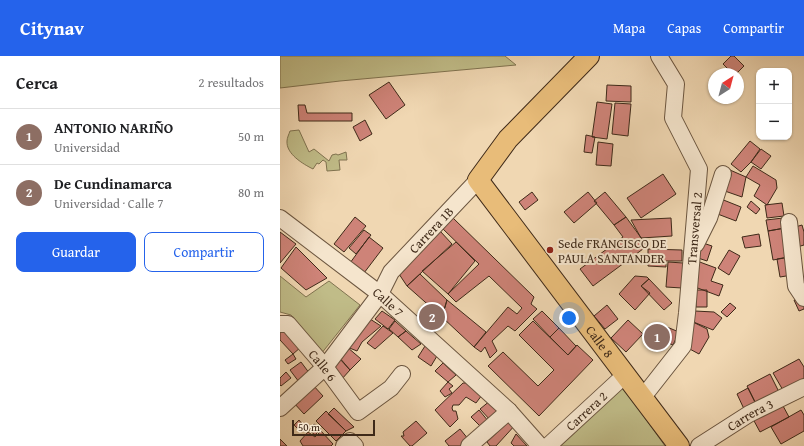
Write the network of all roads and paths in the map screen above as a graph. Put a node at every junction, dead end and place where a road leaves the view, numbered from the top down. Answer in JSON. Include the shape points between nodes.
{"nodes":[{"id":1,"x":589,"y":56,"type":"edge"},
{"id":2,"x":659,"y":56,"type":"edge"},
{"id":3,"x":723,"y":174,"type":"dead end"},
{"id":4,"x":478,"y":180,"type":"junction"},
{"id":5,"x":280,"y":218,"type":"edge"},
{"id":6,"x":788,"y":222,"type":"dead end"},
{"id":7,"x":692,"y":251,"type":"junction"},
{"id":8,"x":380,"y":294,"type":"junction"},
{"id":9,"x":804,"y":298,"type":"edge"},
{"id":10,"x":282,"y":323,"type":"edge"},
{"id":11,"x":325,"y":367,"type":"junction"},
{"id":12,"x":402,"y":374,"type":"dead end"},
{"id":13,"x":625,"y":375,"type":"junction"},
{"id":14,"x":804,"y":386,"type":"edge"},
{"id":15,"x":643,"y":397,"type":"junction"},
{"id":16,"x":280,"y":408,"type":"edge"},
{"id":17,"x":509,"y":411,"type":"junction"},
{"id":18,"x":469,"y":446,"type":"edge"},
{"id":19,"x":540,"y":446,"type":"edge"},
{"id":20,"x":548,"y":446,"type":"edge"},
{"id":21,"x":679,"y":446,"type":"edge"},
{"id":22,"x":699,"y":446,"type":"edge"}],
"edges":[{"from":1,"to":4,"type":"main road","name":"Carrera 1B","via":[[508,139]]},
{"from":2,"to":7,"type":"street","name":"Transversal 2","via":[[676,84],[673,118],[698,169]]},
{"from":3,"to":7,"type":"street","via":[[709,218]]},
{"from":4,"to":8,"type":"street","name":"Carrera 1B","via":[[391,272]]},
{"from":4,"to":13,"type":"main road","name":"Calle 8"},
{"from":5,"to":8,"type":"street","name":"Calle 7"},
{"from":6,"to":9,"type":"street","via":[[796,286]]},
{"from":7,"to":15,"type":"street","name":"Transversal 2","via":[[683,346]]},
{"from":8,"to":11,"type":"street","name":"Carrera 1B"},
{"from":8,"to":17,"type":"street","name":"Calle 7"},
{"from":10,"to":11,"type":"street","name":"Calle 6","via":[[288,324]]},
{"from":11,"to":12,"type":"street","name":"Calle 6","via":[[358,412],[391,388]]},
{"from":11,"to":16,"type":"street","name":"Carrera 1B"},
{"from":13,"to":15,"type":"main road","name":"Calle 8"},
{"from":13,"to":20,"type":"street","name":"Carrera 2"},
{"from":14,"to":22,"type":"street","name":"Carrera 3","via":[[749,414]]},
{"from":15,"to":21,"type":"main road","name":"Calle 8"},
{"from":17,"to":18,"type":"street"},
{"from":17,"to":19,"type":"street","name":"Calle 7"}]}
